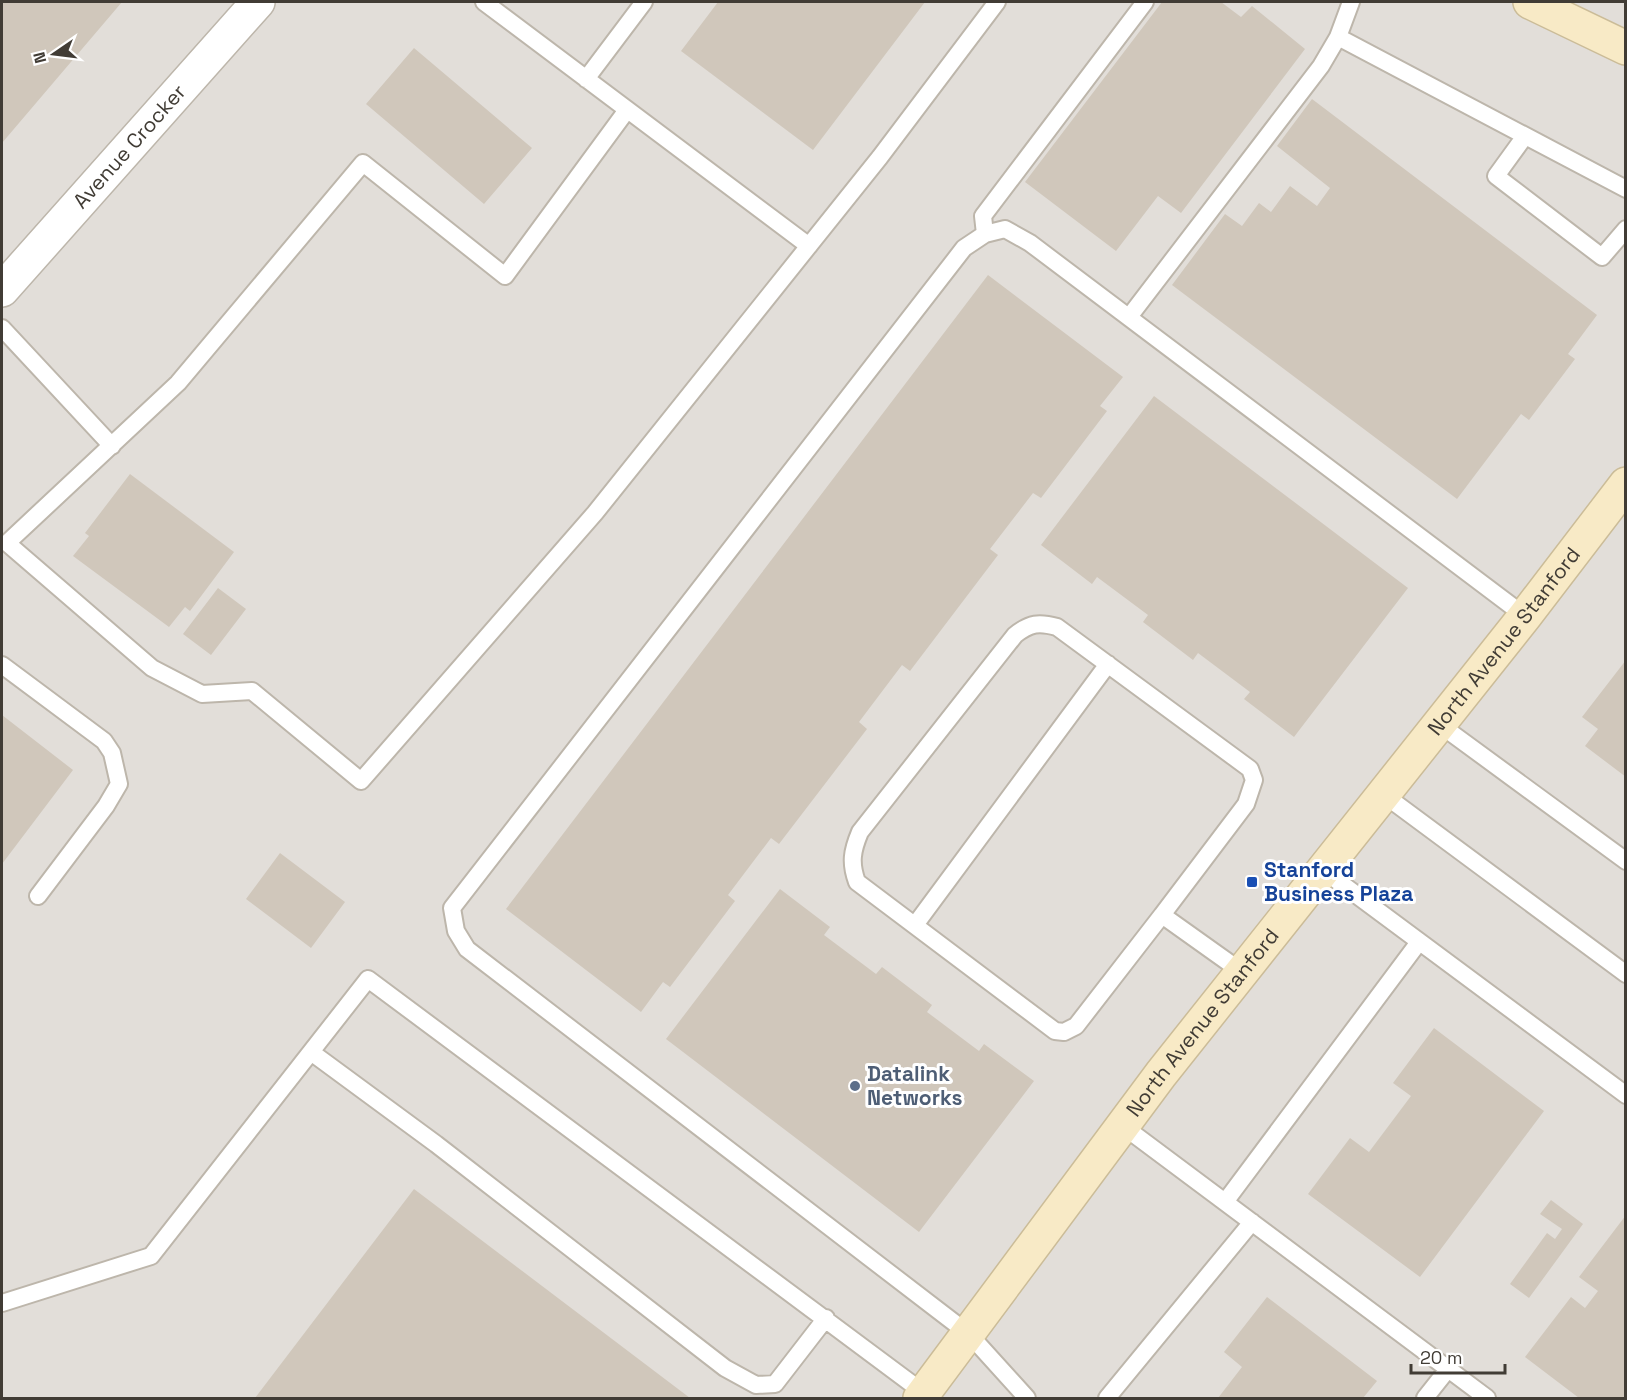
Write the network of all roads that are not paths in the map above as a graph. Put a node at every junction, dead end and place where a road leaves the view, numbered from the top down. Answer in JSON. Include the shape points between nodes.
{"nodes":[{"id":1,"x":258,"y":2,"type":"edge"},
{"id":2,"x":644,"y":2,"type":"edge"},
{"id":3,"x":997,"y":2,"type":"edge"},
{"id":4,"x":1144,"y":2,"type":"edge"},
{"id":5,"x":1351,"y":2,"type":"edge"},
{"id":6,"x":1530,"y":2,"type":"edge"},
{"id":7,"x":487,"y":3,"type":"edge"},
{"id":8,"x":1338,"y":37,"type":"junction"},
{"id":9,"x":1626,"y":48,"type":"edge"},
{"id":10,"x":586,"y":79,"type":"junction"},
{"id":11,"x":627,"y":110,"type":"junction"},
{"id":12,"x":1525,"y":136,"type":"junction"},
{"id":13,"x":1626,"y":189,"type":"edge"},
{"id":14,"x":1626,"y":229,"type":"edge"},
{"id":15,"x":985,"y":234,"type":"junction"},
{"id":16,"x":809,"y":246,"type":"junction"},
{"id":17,"x":3,"y":286,"type":"edge"},
{"id":18,"x":1129,"y":317,"type":"junction"},
{"id":19,"x":2,"y":328,"type":"edge"},
{"id":20,"x":112,"y":446,"type":"junction"},
{"id":21,"x":1626,"y":484,"type":"edge"},
{"id":22,"x":1525,"y":616,"type":"junction"},
{"id":23,"x":1108,"y":664,"type":"junction"},
{"id":24,"x":2,"y":665,"type":"edge"},
{"id":25,"x":1439,"y":724,"type":"junction"},
{"id":26,"x":1383,"y":794,"type":"junction"},
{"id":27,"x":1626,"y":861,"type":"edge"},
{"id":28,"x":1323,"y":870,"type":"junction"},
{"id":29,"x":38,"y":897,"type":"dead end"},
{"id":30,"x":1162,"y":915,"type":"junction"},
{"id":31,"x":915,"y":925,"type":"junction"},
{"id":32,"x":1419,"y":942,"type":"junction"},
{"id":33,"x":1242,"y":972,"type":"junction"},
{"id":34,"x":1626,"y":974,"type":"edge"},
{"id":35,"x":311,"y":1052,"type":"junction"},
{"id":36,"x":1626,"y":1095,"type":"edge"},
{"id":37,"x":1123,"y":1126,"type":"junction"},
{"id":38,"x":1225,"y":1202,"type":"junction"},
{"id":39,"x":1252,"y":1222,"type":"junction"},
{"id":40,"x":2,"y":1303,"type":"edge"},
{"id":41,"x":826,"y":1318,"type":"junction"},
{"id":42,"x":969,"y":1334,"type":"junction"},
{"id":43,"x":1448,"y":1369,"type":"junction"},
{"id":44,"x":925,"y":1396,"type":"edge"},
{"id":45,"x":1478,"y":1396,"type":"edge"},
{"id":46,"x":1026,"y":1398,"type":"edge"},
{"id":47,"x":1107,"y":1398,"type":"edge"},
{"id":48,"x":1425,"y":1398,"type":"edge"}],
"edges":[{"from":1,"to":17,"type":"street","name":"Avenue Crocker"},
{"from":2,"to":10,"type":"lane"},
{"from":3,"to":16,"type":"lane"},
{"from":4,"to":15,"type":"lane","via":[[983,216]]},
{"from":5,"to":8,"type":"lane"},
{"from":6,"to":9,"type":"street"},
{"from":7,"to":10,"type":"lane"},
{"from":8,"to":12,"type":"lane"},
{"from":8,"to":18,"type":"lane","via":[[1321,66]]},
{"from":10,"to":11,"type":"lane"},
{"from":11,"to":16,"type":"lane"},
{"from":11,"to":20,"type":"lane","via":[[505,276],[363,163],[178,383]]},
{"from":12,"to":13,"type":"lane"},
{"from":12,"to":14,"type":"lane","via":[[1496,176],[1602,257]]},
{"from":15,"to":18,"type":"lane","via":[[1005,229],[1030,243]]},
{"from":15,"to":42,"type":"lane","via":[[963,248],[452,908],[456,931],[467,949]]},
{"from":16,"to":20,"type":"lane","via":[[595,513],[362,781],[252,691],[202,694],[152,668],[7,543]]},
{"from":18,"to":22,"type":"lane"},
{"from":19,"to":20,"type":"lane"},
{"from":21,"to":22,"type":"street","name":"North Avenue Stanford"},
{"from":22,"to":25,"type":"street","name":"North Avenue Stanford"},
{"from":23,"to":30,"type":"lane","via":[[1250,769],[1254,780],[1246,804]]},
{"from":23,"to":31,"type":"lane"},
{"from":23,"to":31,"type":"lane","via":[[1057,627],[1040,622],[1025,627],[1015,634],[860,832],[851,866],[857,882]]},
{"from":24,"to":29,"type":"lane","via":[[104,741],[112,753],[119,784]]},
{"from":25,"to":26,"type":"street","name":"North Avenue Stanford"},
{"from":25,"to":27,"type":"lane"},
{"from":26,"to":28,"type":"street","name":"North Avenue Stanford"},
{"from":26,"to":34,"type":"lane"},
{"from":28,"to":32,"type":"lane"},
{"from":28,"to":33,"type":"street","name":"North Avenue Stanford"},
{"from":30,"to":31,"type":"lane","via":[[1076,1026],[1064,1032],[1055,1031]]},
{"from":30,"to":33,"type":"lane"},
{"from":32,"to":36,"type":"lane"},
{"from":32,"to":38,"type":"lane"},
{"from":33,"to":37,"type":"street","name":"North Avenue Stanford"},
{"from":35,"to":40,"type":"lane","via":[[150,1257]]},
{"from":35,"to":41,"type":"lane","via":[[725,1368],[756,1385],[775,1384]]},
{"from":35,"to":41,"type":"lane","via":[[368,979]]},
{"from":37,"to":38,"type":"lane"},
{"from":37,"to":42,"type":"street","name":"North Avenue Stanford"},
{"from":38,"to":39,"type":"lane"},
{"from":39,"to":43,"type":"lane"},
{"from":39,"to":47,"type":"lane"},
{"from":41,"to":44,"type":"lane"},
{"from":42,"to":44,"type":"street","name":"North Avenue Stanford"},
{"from":42,"to":46,"type":"lane"},
{"from":43,"to":45,"type":"lane"},
{"from":43,"to":48,"type":"lane"}]}
